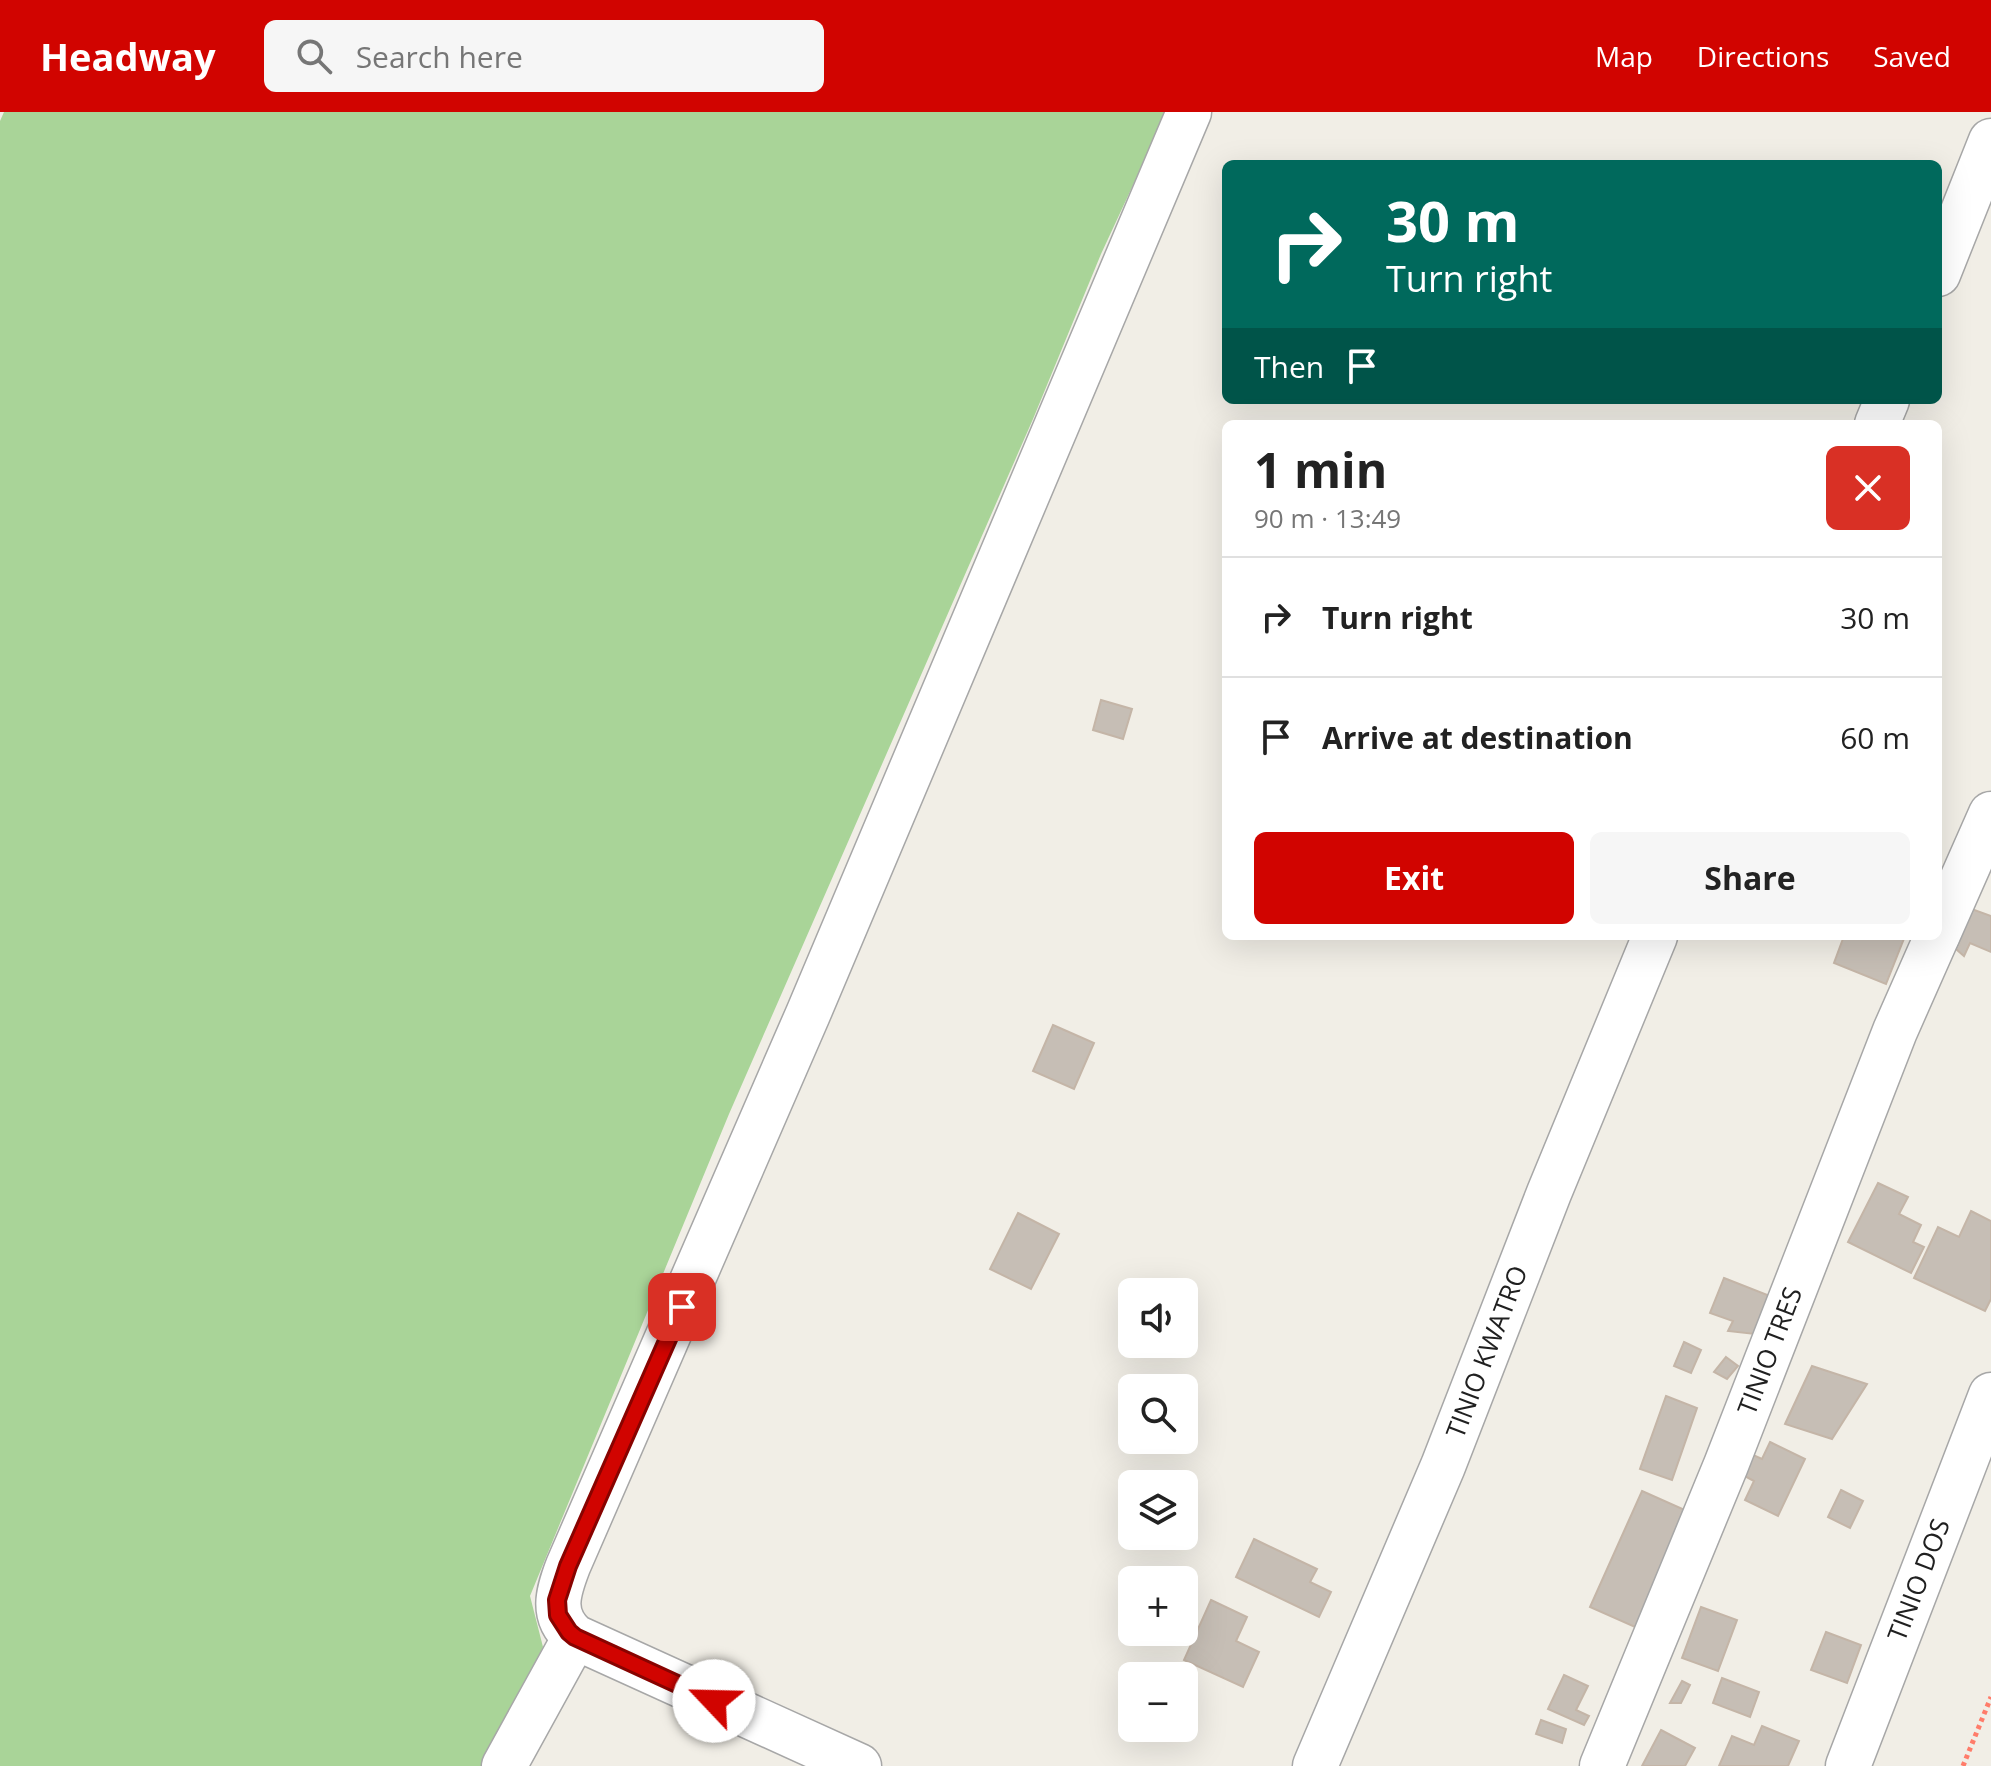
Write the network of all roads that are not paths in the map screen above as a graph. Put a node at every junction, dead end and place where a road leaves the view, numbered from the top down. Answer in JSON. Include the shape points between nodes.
{"nodes":[{"id":1,"x":1189,"y":112,"type":"edge"},
{"id":2,"x":1991,"y":141,"type":"edge"},
{"id":3,"x":1942,"y":264,"type":"edge"},
{"id":4,"x":1991,"y":814,"type":"edge"},
{"id":5,"x":1942,"y":926,"type":"edge"},
{"id":6,"x":1653,"y":940,"type":"edge"},
{"id":7,"x":1936,"y":940,"type":"edge"},
{"id":8,"x":1991,"y":1395,"type":"edge"},
{"id":9,"x":575,"y":1637,"type":"junction"},
{"id":10,"x":504,"y":1766,"type":"edge"},
{"id":11,"x":859,"y":1766,"type":"edge"},
{"id":12,"x":1315,"y":1766,"type":"edge"},
{"id":13,"x":1602,"y":1766,"type":"edge"},
{"id":14,"x":1848,"y":1766,"type":"edge"}],
"edges":[{"from":1,"to":9,"type":"street","via":[[568,1566],[558,1615]]},
{"from":2,"to":3,"type":"street"},
{"from":4,"to":5,"type":"street","name":"TINIO TRES"},
{"from":6,"to":12,"type":"street","name":"TINIO KWATRO","via":[[1443,1466]]},
{"from":7,"to":13,"type":"street","name":"TINIO TRES"},
{"from":8,"to":14,"type":"street","name":"TINIO DOS"},
{"from":9,"to":10,"type":"street"},
{"from":9,"to":11,"type":"street"}]}
